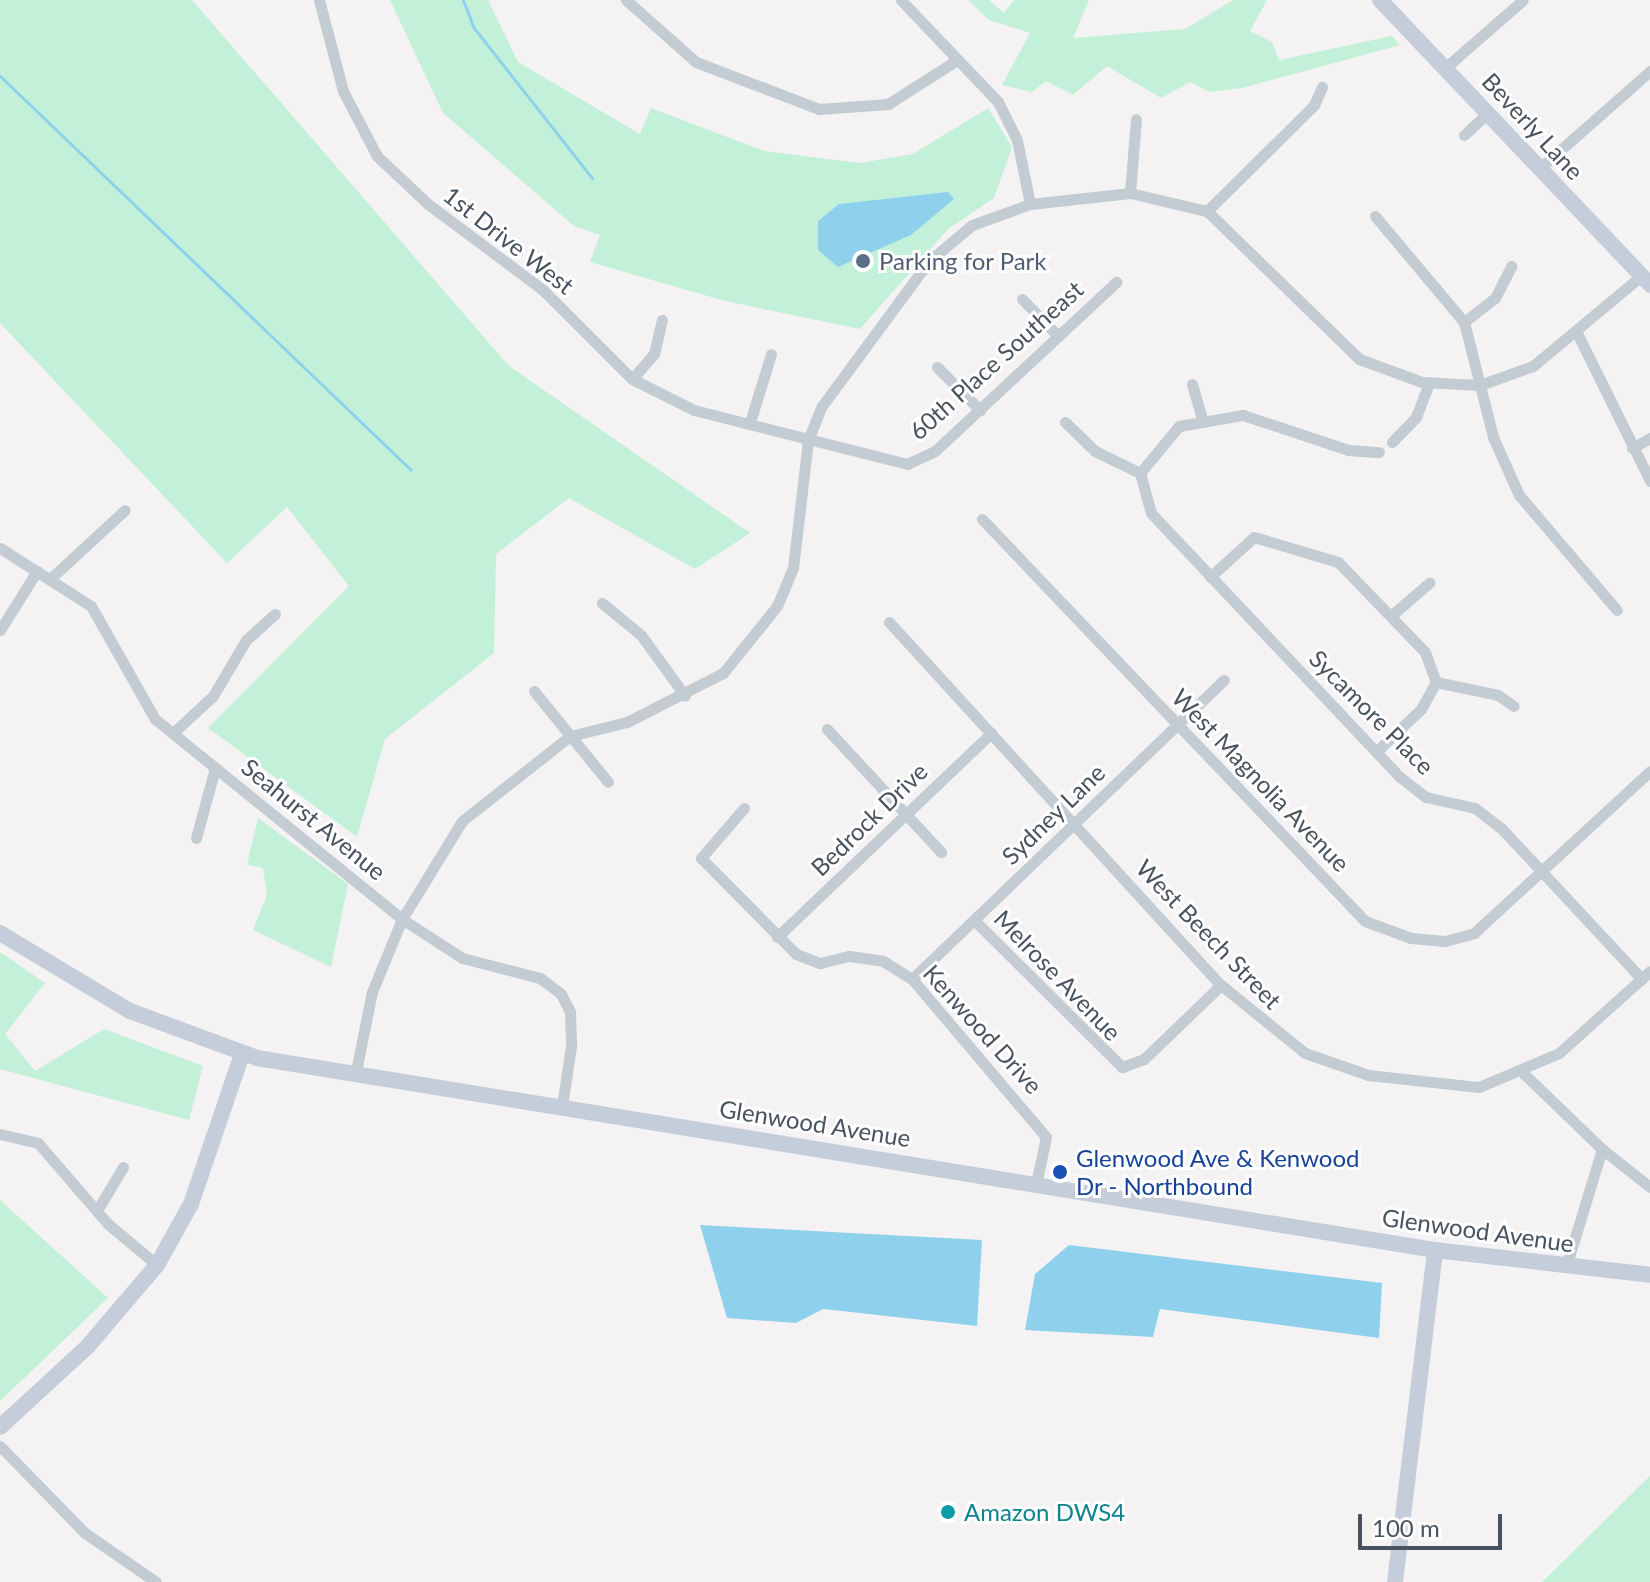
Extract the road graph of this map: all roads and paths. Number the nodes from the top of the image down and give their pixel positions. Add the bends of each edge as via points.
1 (319, 0) edge
2 (626, 0) edge
3 (901, 0) edge
4 (1380, 0) edge
5 (1523, 0) edge
6 (957, 60) junction
7 (1445, 68) junction
8 (1650, 71) edge
9 (1322, 87) dead end
10 (1488, 113) junction
11 (1136, 119) dead end
12 (1464, 135) dead end
13 (1540, 168) junction
14 (1130, 193) junction
15 (1030, 204) junction
16 (1207, 211) junction
17 (1375, 216) dead end
18 (1511, 266) dead end
19 (1647, 276) edge
20 (1116, 282) dead end
21 (1022, 299) dead end
22 (662, 320) dead end
23 (1464, 322) junction
24 (1578, 335) junction
25 (1058, 336) junction
26 (771, 354) dead end
27 (937, 367) dead end
28 (632, 379) junction
29 (1429, 383) junction
30 (1192, 384) dead end
31 (1480, 385) junction
32 (980, 410) junction
33 (1202, 419) junction
34 (750, 422) junction
35 (1065, 422) dead end
36 (1650, 438) edge
37 (808, 440) junction
38 (1392, 442) dead end
39 (1632, 448) junction
40 (1379, 452) dead end
41 (1140, 473) junction
42 (1650, 481) edge
43 (125, 510) dead end
44 (982, 519) dead end
45 (0, 548) edge
46 (37, 571) junction
47 (1210, 577) junction
48 (51, 578) junction
49 (1429, 583) dead end
50 (602, 603) dead end
51 (1617, 610) dead end
52 (275, 614) dead end
53 (1393, 614) junction
54 (889, 622) dead end
55 (0, 630) edge
56 (1224, 680) dead end
57 (1436, 682) junction
58 (534, 691) dead end
59 (685, 696) junction
60 (1514, 706) dead end
61 (1178, 725) junction
62 (827, 729) dead end
63 (173, 733) junction
64 (991, 733) junction
65 (570, 736) junction
66 (1377, 751) junction
67 (215, 768) junction
68 (1650, 771) edge
69 (608, 782) dead end
70 (744, 808) dead end
71 (907, 812) junction
72 (1074, 825) junction
73 (196, 838) dead end
74 (941, 852) dead end
75 (1543, 870) junction
76 (402, 919) junction
77 (974, 920) junction
78 (0, 933) edge
79 (777, 937) junction
80 (1646, 975) edge
81 (912, 979) junction
82 (1221, 985) junction
83 (242, 1054) junction
84 (1523, 1073) junction
85 (355, 1076) junction
86 (562, 1106) junction
87 (0, 1134) edge
88 (1602, 1149) junction
89 (123, 1167) dead end
90 (1036, 1184) junction
91 (1650, 1187) edge
92 (98, 1209) junction
93 (1435, 1250) junction
94 (157, 1265) junction
95 (1566, 1267) junction
96 (1650, 1275) edge
97 (0, 1427) edge
98 (0, 1446) edge
99 (156, 1582) edge
100 (1395, 1582) edge

1 - 28 street, 1st Drive West via 343,91 377,156 428,204 543,290
2 - 6 street via 696,62 819,109 888,104
3 - 6 street
4 - 7 street, Beverly Lane
5 - 7 street
6 - 15 street via 998,102 1017,140
7 - 10 street, Beverly Lane
8 - 13 street
9 - 16 street via 1314,105
10 - 12 street
10 - 13 street, Beverly Lane
11 - 14 street
13 - 19 street, Beverly Lane
14 - 15 street
14 - 16 street
15 - 37 street via 972,225 936,253 841,375
16 - 29 street via 1359,359
17 - 23 street
18 - 23 street via 1495,298
19 - 24 street
20 - 25 street, 60th Place Southeast
21 - 25 street
22 - 28 street via 654,354
23 - 31 street
24 - 31 street via 1533,366
24 - 39 street
25 - 32 street, 60th Place Southeast
26 - 34 street
27 - 32 street
28 - 34 street, 1st Drive West via 694,410
29 - 31 street
29 - 38 street via 1416,417
30 - 33 street
31 - 51 street via 1519,495
32 - 37 street, 60th Place Southeast via 935,451 907,464
33 - 40 street via 1243,415 1348,450
33 - 41 street via 1179,426
34 - 37 street, 1st Drive West
35 - 41 street via 1095,451
36 - 39 street
37 - 59 street via 795,555 777,606 723,673
39 - 42 street
41 - 47 street, Sycamore Place via 1151,513
43 - 48 street
44 - 61 street, West Magnolia Avenue
45 - 46 street, Seahurst Avenue
46 - 48 street, Seahurst Avenue
46 - 55 street
47 - 53 street via 1254,537 1338,562
47 - 66 street, Sycamore Place
48 - 63 street, Seahurst Avenue via 91,606 155,719
49 - 53 street
50 - 59 street via 641,635
52 - 63 street via 246,640 213,696
53 - 57 street via 1425,652
54 - 64 street, West Beech Street
56 - 61 street, Sydney Lane
57 - 60 street
57 - 66 street via 1421,709
58 - 65 street
59 - 65 street via 627,722
61 - 72 street, Sydney Lane
61 - 75 street, West Magnolia Avenue via 1365,921 1411,938 1445,941 1474,933
62 - 71 street
63 - 67 street, Seahurst Avenue
64 - 71 street, Bedrock Drive
64 - 72 street, West Beech Street
65 - 69 street
65 - 76 street via 462,821
66 - 75 street, Sycamore Place via 1426,797 1475,808
67 - 73 street
67 - 76 street, Seahurst Avenue
68 - 75 street, West Magnolia Avenue
70 - 79 street, Kenwood Drive via 701,858
71 - 74 street
71 - 79 street, Bedrock Drive
72 - 77 street, Sydney Lane
72 - 82 street, West Beech Street
75 - 80 street, Sycamore Place
76 - 85 street via 372,992
76 - 86 street, Seahurst Avenue via 462,958 540,978 561,994 570,1012 571,1046
77 - 81 street, Sydney Lane
77 - 82 street, Melrose Avenue via 1122,1067 1144,1059
78 - 83 street, Glenwood Avenue via 130,1011
79 - 81 street, Kenwood Drive via 820,963 849,956 883,961
80 - 84 street, West Beech Street via 1581,1035
81 - 90 street, Kenwood Drive via 1046,1137
82 - 84 street, West Beech Street via 1305,1053 1368,1075 1479,1087
83 - 85 street, Glenwood Avenue
83 - 94 street via 191,1204
84 - 88 street
85 - 86 street, Glenwood Avenue
86 - 90 street, Glenwood Avenue
87 - 92 street via 38,1143
88 - 91 street
88 - 95 street
89 - 92 street
90 - 93 street, Glenwood Avenue
92 - 94 street
93 - 95 street, Glenwood Avenue
93 - 100 street
94 - 97 street via 88,1346
95 - 96 street, Glenwood Avenue
98 - 99 street via 85,1533

